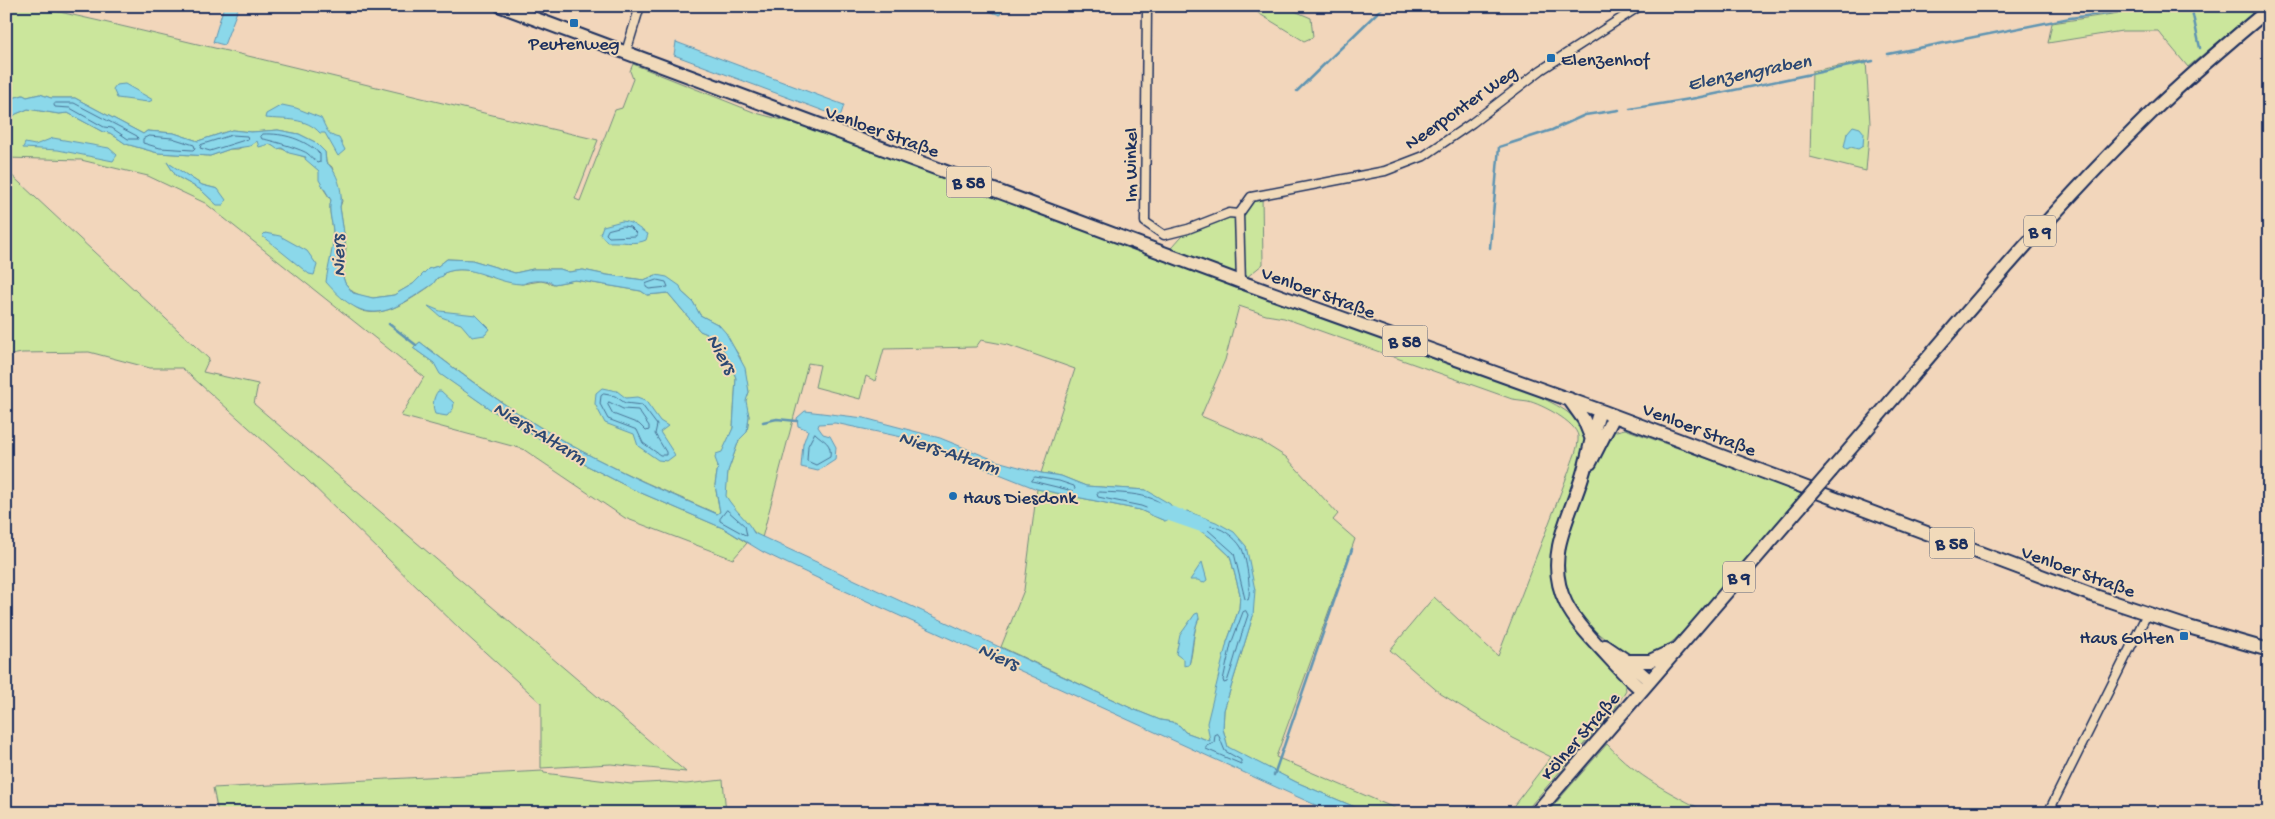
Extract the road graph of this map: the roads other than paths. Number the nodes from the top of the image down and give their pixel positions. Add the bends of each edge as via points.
1 (501, 6) edge
2 (640, 6) edge
3 (1147, 6) edge
4 (1640, 6) edge
5 (2269, 9) edge
6 (626, 52) junction
7 (1239, 214) junction
8 (1241, 282) junction
9 (1569, 399) junction
10 (1600, 411) junction
11 (1614, 416) junction
12 (1591, 437) junction
13 (1583, 476) junction
14 (2147, 614) junction
15 (1586, 633) junction
16 (1679, 648) junction
17 (2269, 650) edge
18 (1627, 661) junction
19 (1646, 686) junction
20 (1536, 813) edge
21 (2048, 813) edge

1 - 6 main road, Venloer Straße / B 58
2 - 6 street
3 - 7 street, Im Winkel via 1145,222 1164,235 1229,214
4 - 7 street, Neerponter Weg via 1549,64 1424,156 1385,171 1251,197
5 - 16 main road, B 9, bridge via 2208,60 2107,157
6 - 8 main road, Venloer Straße / B 58
7 - 8 street
8 - 9 main road, Venloer Straße / B 58
9 - 10 main road, Venloer Straße / B 58
9 - 12 main road
10 - 11 main road, Venloer Straße / B 58
10 - 12 main road
11 - 13 main road
11 - 14 main road, Venloer Straße / B 58
12 - 13 main road
13 - 15 main road via 1561,538 1557,572 1569,612
14 - 17 main road, Venloer Straße / B 58
14 - 21 street
15 - 18 main road
15 - 19 main road via 1627,677
16 - 18 main road via 1650,661
16 - 19 main road, B 9
18 - 19 main road
19 - 20 main road, Kölner Straße / B 9

